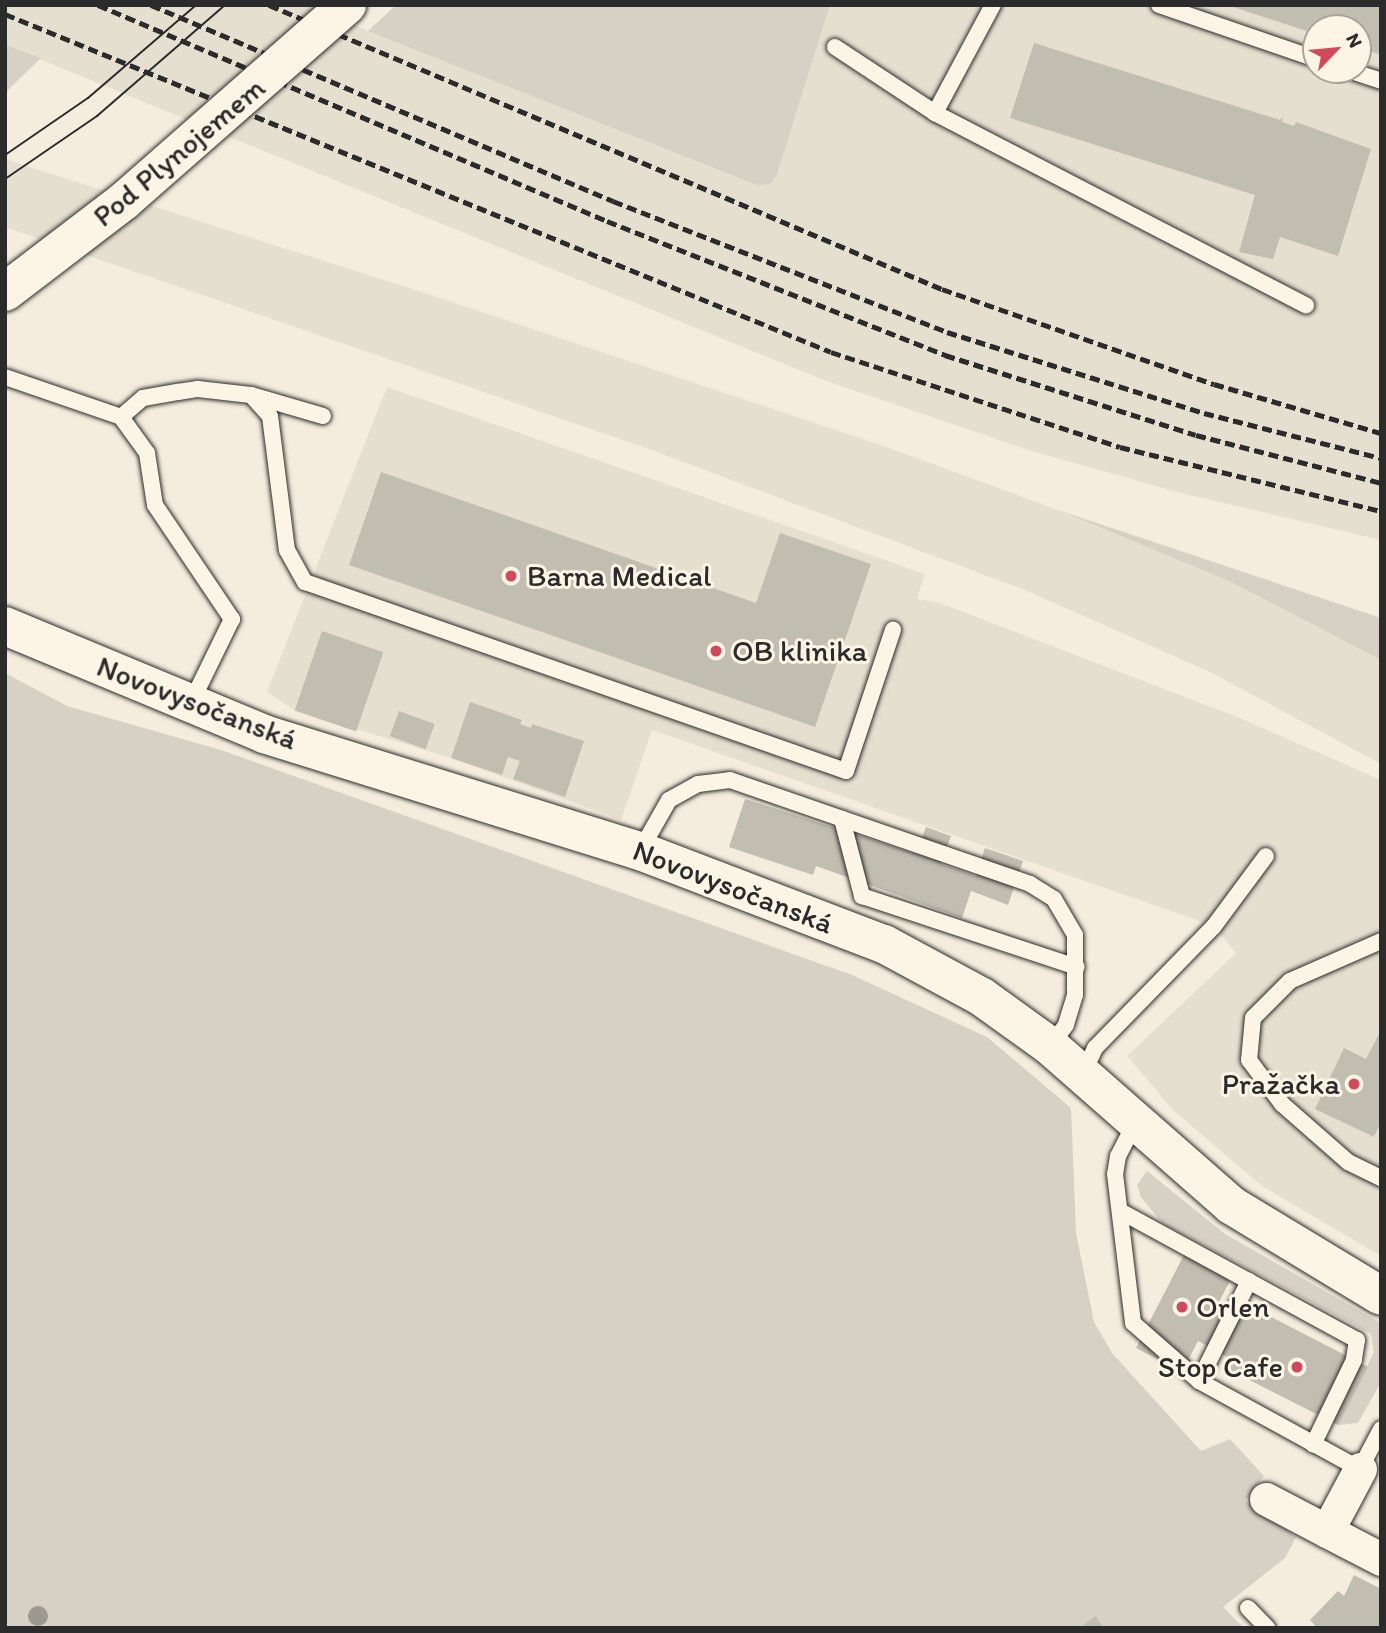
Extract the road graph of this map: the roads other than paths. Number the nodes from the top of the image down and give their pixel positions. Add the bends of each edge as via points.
1 (348, 5) edge
2 (993, 5) edge
3 (1159, 5) edge
4 (835, 47) dead end
5 (1302, 54) edge
6 (935, 113) junction
7 (5, 292) edge
8 (1306, 305) dead end
9 (5, 377) edge
10 (251, 395) junction
11 (323, 416) dead end
12 (121, 417) junction
13 (5, 626) edge
14 (893, 630) dead end
15 (191, 703) junction
16 (842, 819) junction
17 (640, 851) junction
18 (1266, 856) dead end
19 (1381, 940) edge
20 (1077, 967) junction
21 (1050, 1046) junction
22 (1083, 1077) junction
23 (1135, 1123) junction
24 (1381, 1178) edge
25 (1120, 1211) junction
26 (1249, 1281) junction
27 (1381, 1296) edge
28 (1199, 1381) junction
29 (1381, 1429) edge
30 (1313, 1445) junction
31 (1360, 1469) junction
32 (1266, 1499) dead end
33 (1328, 1531) junction
34 (1381, 1559) edge
35 (1248, 1608) dead end
36 (1267, 1628) edge

1 - 7 main road, Pod Plynojemem, bridge via 124,201
2 - 6 lane
3 - 5 lane
4 - 6 lane
6 - 8 lane
9 - 12 lane via 39,385
10 - 11 lane
10 - 12 lane via 198,389 143,398
10 - 14 lane via 270,416 287,550 305,582 846,771
12 - 15 lane via 147,453 155,505 232,619
13 - 15 main road, Novovysočanská
15 - 17 main road, Novovysočanská via 264,734
16 - 17 lane via 730,780 698,784 669,800
16 - 20 lane via 1030,884 1054,899 1075,935
16 - 20 lane via 862,896
17 - 21 main road, Novovysočanská via 884,944 982,997
18 - 22 lane via 1214,926 1094,1048
19 - 24 lane via 1290,981 1253,1018 1249,1060 1282,1104 1348,1162
20 - 21 lane via 1066,1025
21 - 22 main road, Novovysočanská
22 - 23 main road, Novovysočanská
23 - 25 lane via 1118,1156
23 - 27 main road, Novovysočanská via 1231,1205
25 - 26 lane
25 - 28 lane via 1133,1323
26 - 28 lane
26 - 30 lane via 1357,1339 1354,1360
28 - 30 lane
29 - 31 lane
30 - 31 lane
31 - 33 street
32 - 33 street
33 - 34 street
35 - 36 lane

